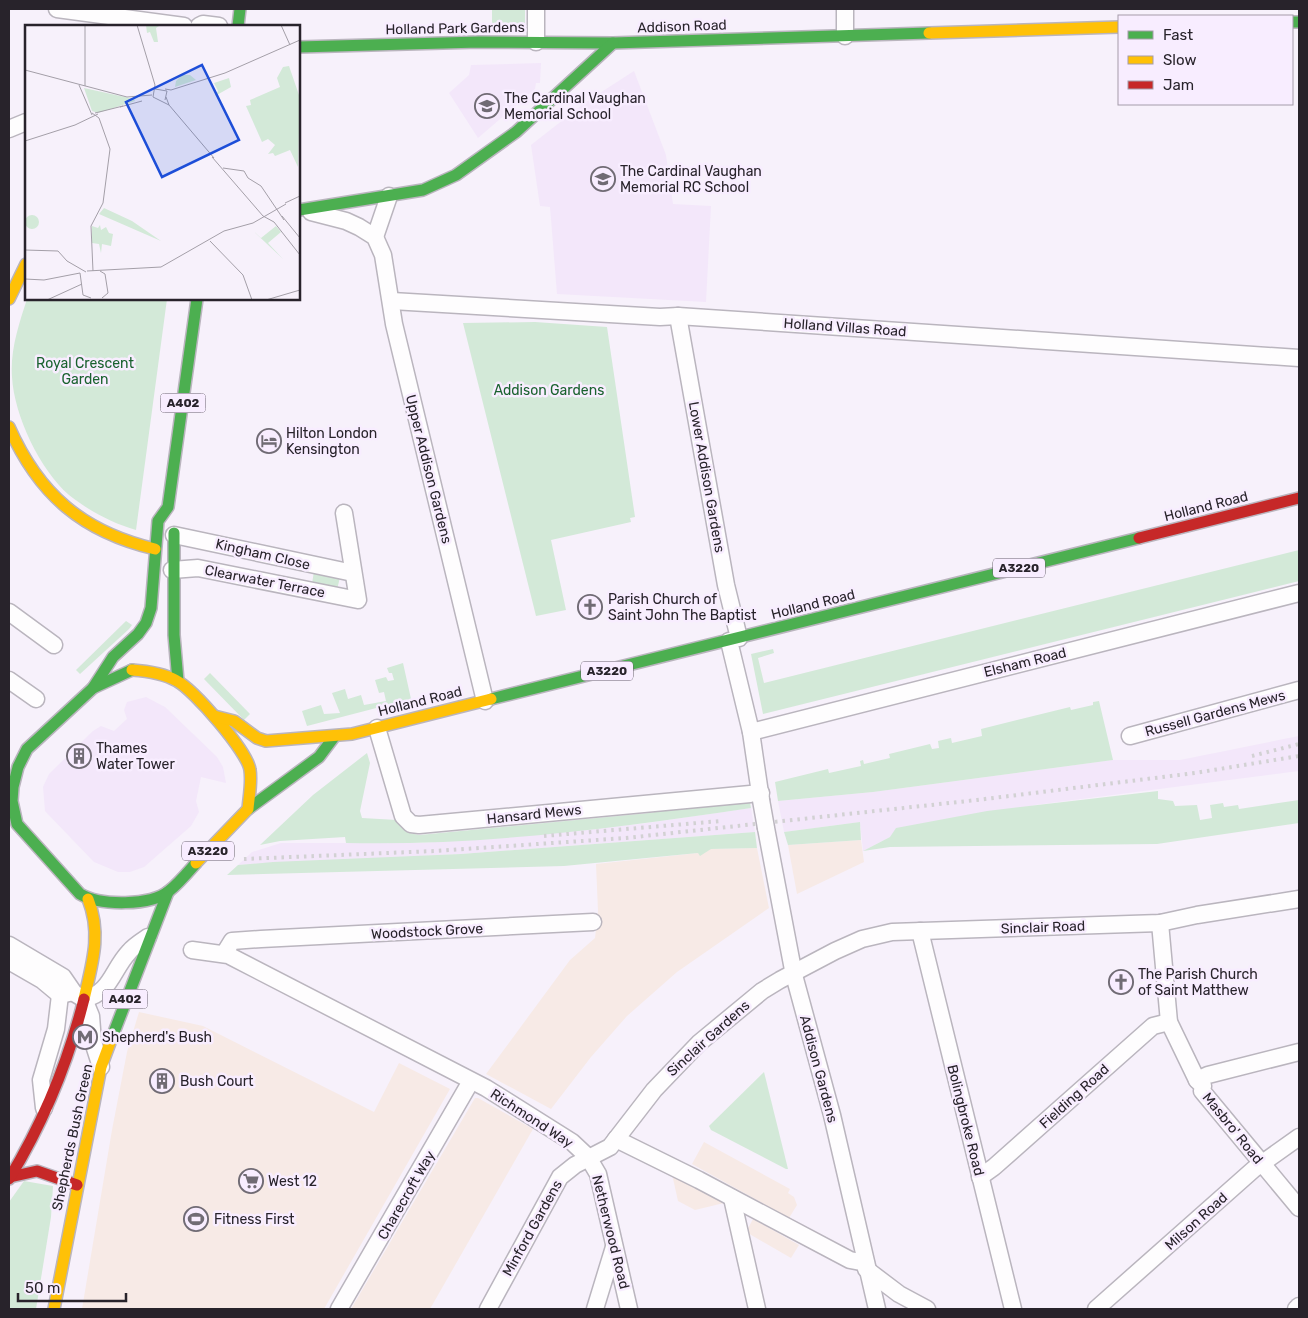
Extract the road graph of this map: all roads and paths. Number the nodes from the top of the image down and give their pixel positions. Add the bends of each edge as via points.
1 (57, 9) edge
2 (240, 9) edge
3 (536, 9) edge
4 (845, 9) edge
5 (87, 15) edge
6 (175, 25) edge
7 (238, 25) edge
8 (1118, 27) edge
9 (846, 36) junction
10 (536, 42) junction
11 (613, 43) junction
12 (300, 48) edge
13 (25, 122) edge
14 (9, 129) edge
15 (389, 196) junction
16 (301, 210) edge
17 (375, 237) junction
18 (25, 266) edge
19 (9, 299) edge
20 (197, 300) edge
21 (392, 301) junction
22 (678, 316) junction
23 (1299, 358) edge
24 (9, 427) edge
25 (1299, 498) edge
26 (168, 507) junction
27 (344, 512) dead end
28 (174, 535) junction
29 (155, 549) junction
30 (172, 570) junction
31 (353, 573) junction
32 (1299, 593) edge
33 (9, 612) edge
34 (734, 640) junction
35 (54, 645) dead end
36 (9, 680) edge
37 (178, 681) junction
38 (93, 688) junction
39 (1299, 690) edge
40 (36, 699) dead end
41 (485, 700) junction
42 (214, 716) junction
43 (377, 728) junction
44 (751, 732) junction
45 (1130, 736) dead end
46 (334, 737) junction
47 (27, 749) junction
48 (11, 751) dead end
49 (760, 796) junction
50 (248, 809) junction
51 (13, 823) edge
52 (766, 828) joint
53 (168, 892) junction
54 (88, 899) junction
55 (1299, 899) edge
56 (594, 922) dead end
57 (1160, 923) junction
58 (920, 931) junction
59 (153, 932) junction
60 (261, 939) junction
61 (9, 945) edge
62 (192, 950) dead end
63 (224, 954) junction
64 (9, 961) edge
65 (252, 968) junction
66 (794, 975) junction
67 (72, 995) junction
68 (1169, 1022) junction
69 (1299, 1052) edge
70 (101, 1068) junction
71 (1197, 1080) junction
72 (471, 1081) junction
73 (45, 1113) junction
74 (1299, 1137) edge
75 (616, 1139) junction
76 (588, 1157) junction
77 (1262, 1163) junction
78 (980, 1177) junction
79 (9, 1178) edge
80 (77, 1185) junction
81 (732, 1198) junction
82 (1299, 1208) edge
83 (615, 1243) junction
84 (866, 1266) junction
85 (899, 1294) junction
86 (1299, 1306) edge
87 (54, 1309) edge
88 (339, 1309) edge
89 (488, 1309) edge
90 (595, 1309) edge
91 (629, 1309) edge
92 (757, 1309) edge
93 (877, 1309) edge
94 (882, 1309) edge
95 (928, 1309) edge
96 (1013, 1309) edge
97 (1096, 1309) edge
98 (1296, 1309) edge

1 - 5 street
2 - 7 main road
3 - 10 street
4 - 9 street
5 - 6 street
8 - 9 main road, Addison Road
9 - 11 main road, Addison Road
10 - 11 main road, Holland Park Gardens
10 - 12 main road, Holland Park Gardens
11 - 15 main road via 516,132 482,158 456,175 423,190
13 - 14 street
15 - 16 main road
15 - 17 street
16 - 17 street via 346,221
17 - 21 street, Upper Addison Gardens via 383,255
18 - 19 main road
20 - 26 main road, A402
21 - 22 street, Holland Villas Road
21 - 41 street, Upper Addison Gardens via 394,324
22 - 23 street, Holland Villas Road
22 - 34 street, Lower Addison Gardens
24 - 29 main road via 16,447 36,480 70,512 114,539
25 - 34 main road, Holland Road / A3220
26 - 28 main road, A402 via 175,519
26 - 29 main road, A402 via 158,521
27 - 31 street
28 - 30 main road, A402
28 - 31 street, Kingham Close
29 - 38 main road, A402 via 152,608 146,623 113,657
30 - 31 street, Clearwater Terrace via 198,568 358,600
30 - 37 main road, A402
32 - 44 street, Elsham Road
33 - 35 street
34 - 41 main road, Holland Road / A3220
34 - 44 street, Lower Addison Gardens
36 - 40 street
37 - 38 main road, A3220 via 153,672 132,670
37 - 42 main road, A3220
38 - 47 main road, A3220
39 - 45 street, Russell Gardens Mews
41 - 43 main road, Holland Road / A3220
42 - 46 main road, Holland Road / A3220 via 234,721 266,742
42 - 50 main road, A3220 via 241,751 251,772
43 - 46 main road, Holland Road / A3220
43 - 49 street, Hansard Mews via 403,816 411,824 679,799
44 - 49 street, Lower Addison Gardens
46 - 50 main road, A3220 via 319,756
47 - 48 main road
47 - 51 main road, A3220 via 18,766 13,787
49 - 52 street, Lower Addison Gardens, bridge
50 - 53 main road, A3220
51 - 54 main road, A3220
52 - 66 street, Addison Gardens
53 - 54 main road, A3220 via 129,904
53 - 59 main road, Shepherds Bush Green / A402
54 - 67 main road, A402 via 97,930
55 - 57 street, Sinclair Road
56 - 60 street, Woodstock Grove
57 - 58 street, Sinclair Road
57 - 68 street, Masbro' Road
58 - 66 street, Sinclair Road via 892,932 862,940 835,950
58 - 78 street, Bolingbroke Road
59 - 67 street via 129,952 107,987 93,997
59 - 70 main road, Shepherds Bush Green / A402
60 - 63 street, Woodstock Grove via 232,941
60 - 65 street via 250,953
61 - 67 street via 63,978
62 - 63 street, Richmond Way
63 - 65 street, Richmond Way
64 - 67 street
65 - 72 street, Richmond Way
66 - 75 street, Sinclair Gardens via 762,991 699,1043 654,1090
66 - 84 street, Addison Gardens via 832,1115
67 - 70 street via 91,1016 93,1042
67 - 73 main road, A402 via 58,1087
67 - 73 street via 56,1029 41,1080
68 - 71 street, Masbro' Road
68 - 78 street, Fielding Road via 1153,1026
69 - 71 street
70 - 80 main road, Shepherds Bush Green / A402
71 - 77 street, Masbro' Road via 1203,1086 1202,1091
72 - 76 street, Richmond Way via 572,1142
72 - 88 street, Charecroft Way
73 - 79 main road, A402
74 - 77 street, Milson Road
75 - 76 street, Richmond Way via 603,1152
75 - 81 street
76 - 83 street, Netherwood Road via 598,1174
76 - 89 street, Minford Gardens via 560,1177
77 - 82 street, Masbro' Road
77 - 97 street, Milson Road
78 - 96 street, Bolingbroke Road
79 - 80 main road via 40,1169
80 - 87 main road, Shepherds Bush Green / A402
81 - 84 street
81 - 92 street
83 - 90 street
83 - 91 street, Netherwood Road
84 - 85 street
84 - 93 street, Addison Gardens
85 - 94 street via 889,1299
85 - 95 street
86 - 98 street

